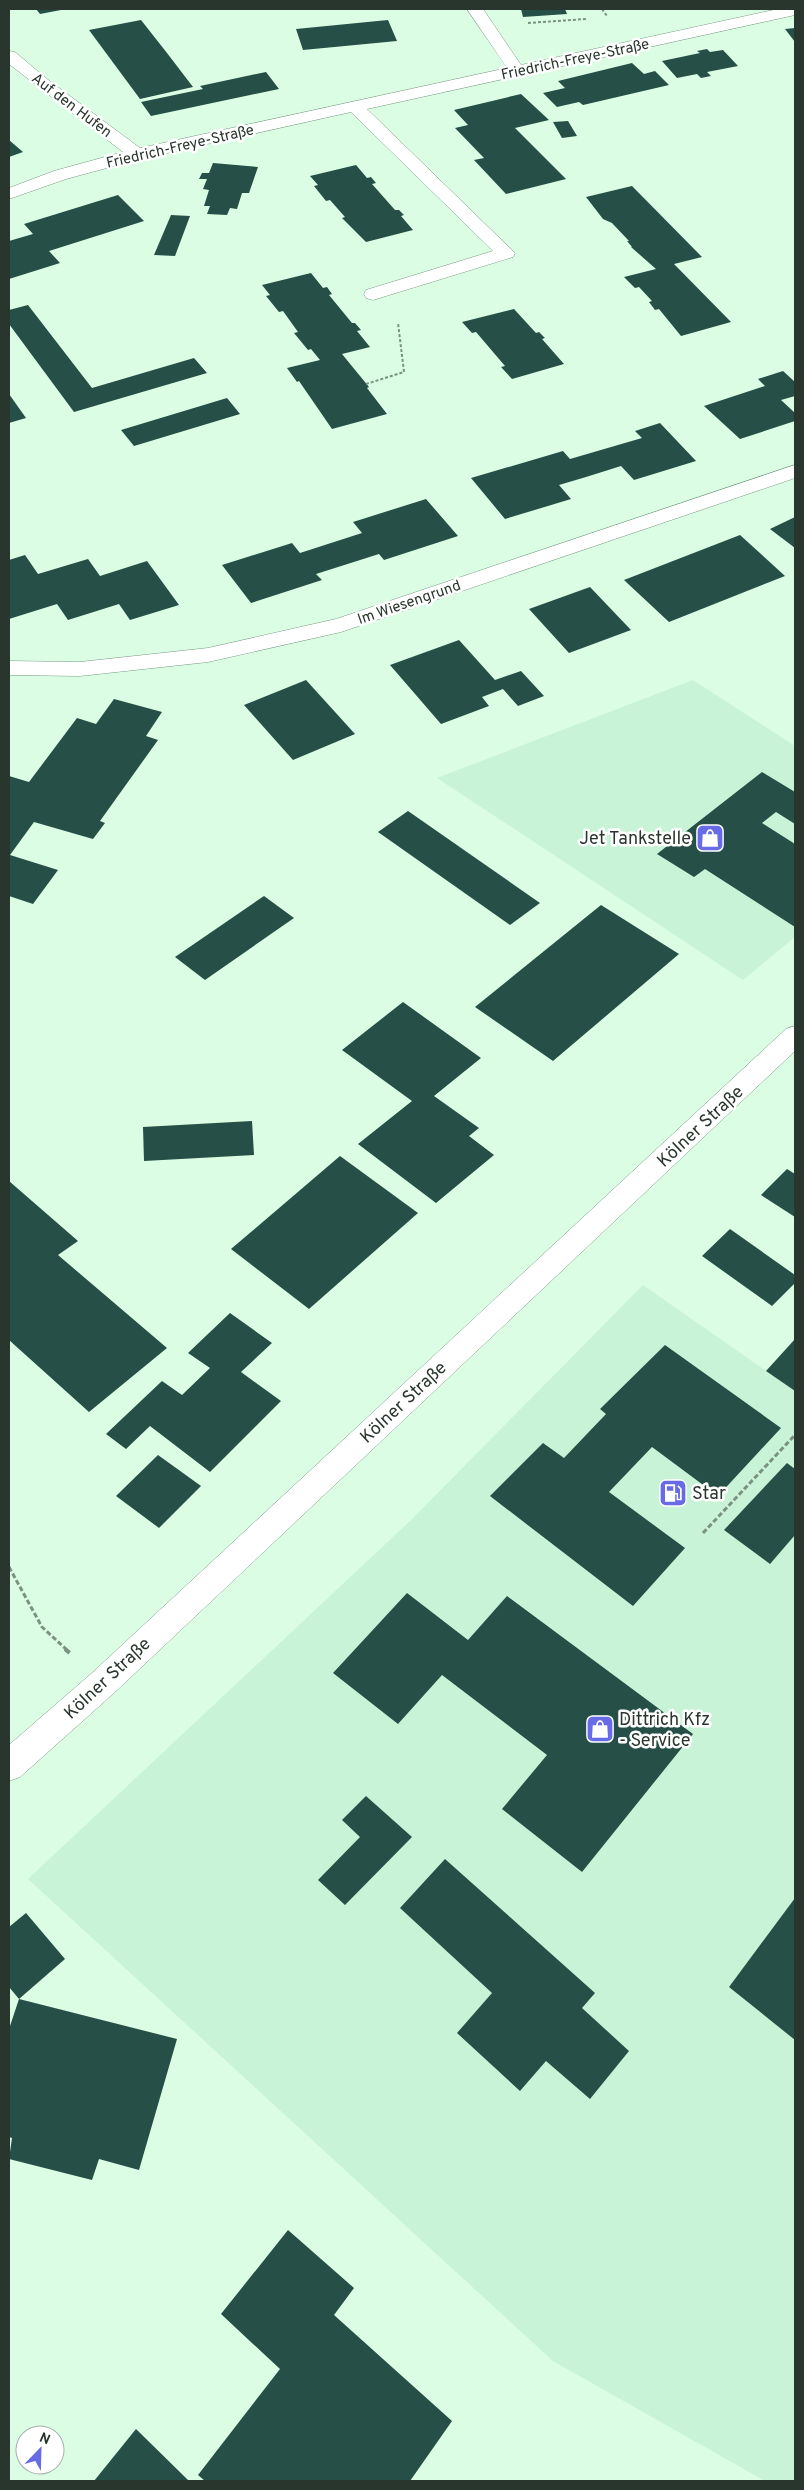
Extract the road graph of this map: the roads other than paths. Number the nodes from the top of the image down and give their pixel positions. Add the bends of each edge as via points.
1 (475, 9) edge
2 (795, 10) edge
3 (9, 56) edge
4 (517, 71) junction
5 (355, 107) junction
6 (137, 154) junction
7 (9, 194) edge
8 (373, 294) dead end
9 (795, 471) edge
10 (9, 668) edge
11 (795, 1036) edge
12 (9, 1766) edge

1 - 4 street
2 - 4 street, Friedrich-Freye-Straße
3 - 6 street, Auf den Hufen via 40,83
4 - 5 street, Friedrich-Freye-Straße
5 - 6 street, Friedrich-Freye-Straße
5 - 8 street via 506,254
6 - 7 street, Friedrich-Freye-Straße via 60,175
9 - 10 street, Im Wiesengrund via 341,625 208,655 80,669
11 - 12 street, Kölner Straße via 103,1683

